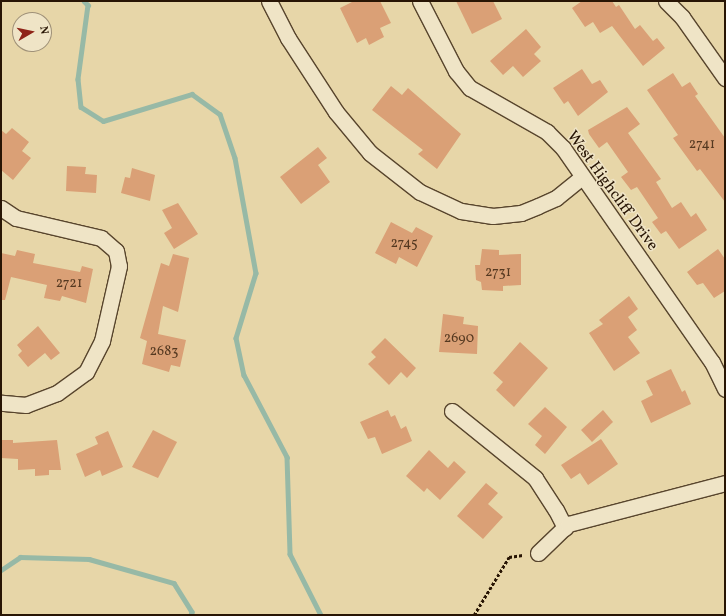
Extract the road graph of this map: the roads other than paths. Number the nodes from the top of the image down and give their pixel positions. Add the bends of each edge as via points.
1 (269, 1) edge
2 (420, 1) edge
3 (666, 1) edge
4 (725, 78) edge
5 (582, 177) junction
6 (1, 208) edge
7 (725, 390) edge
8 (1, 403) edge
9 (452, 411) dead end
10 (725, 483) edge
11 (564, 528) junction
12 (538, 553) road end

1 - 5 street via 288,38 336,112 370,153 420,192 461,211 493,216 521,213 538,206 556,198
2 - 5 street, West Highcliff Drive via 456,71 470,88 547,132 563,148
3 - 4 street via 682,17
5 - 7 street, West Highcliff Drive via 712,362
6 - 8 street via 16,218 91,235 121,248 118,273 102,341 86,372 57,393 26,405
9 - 11 street via 535,478 556,510
10 - 11 street via 568,524
11 - 12 street

